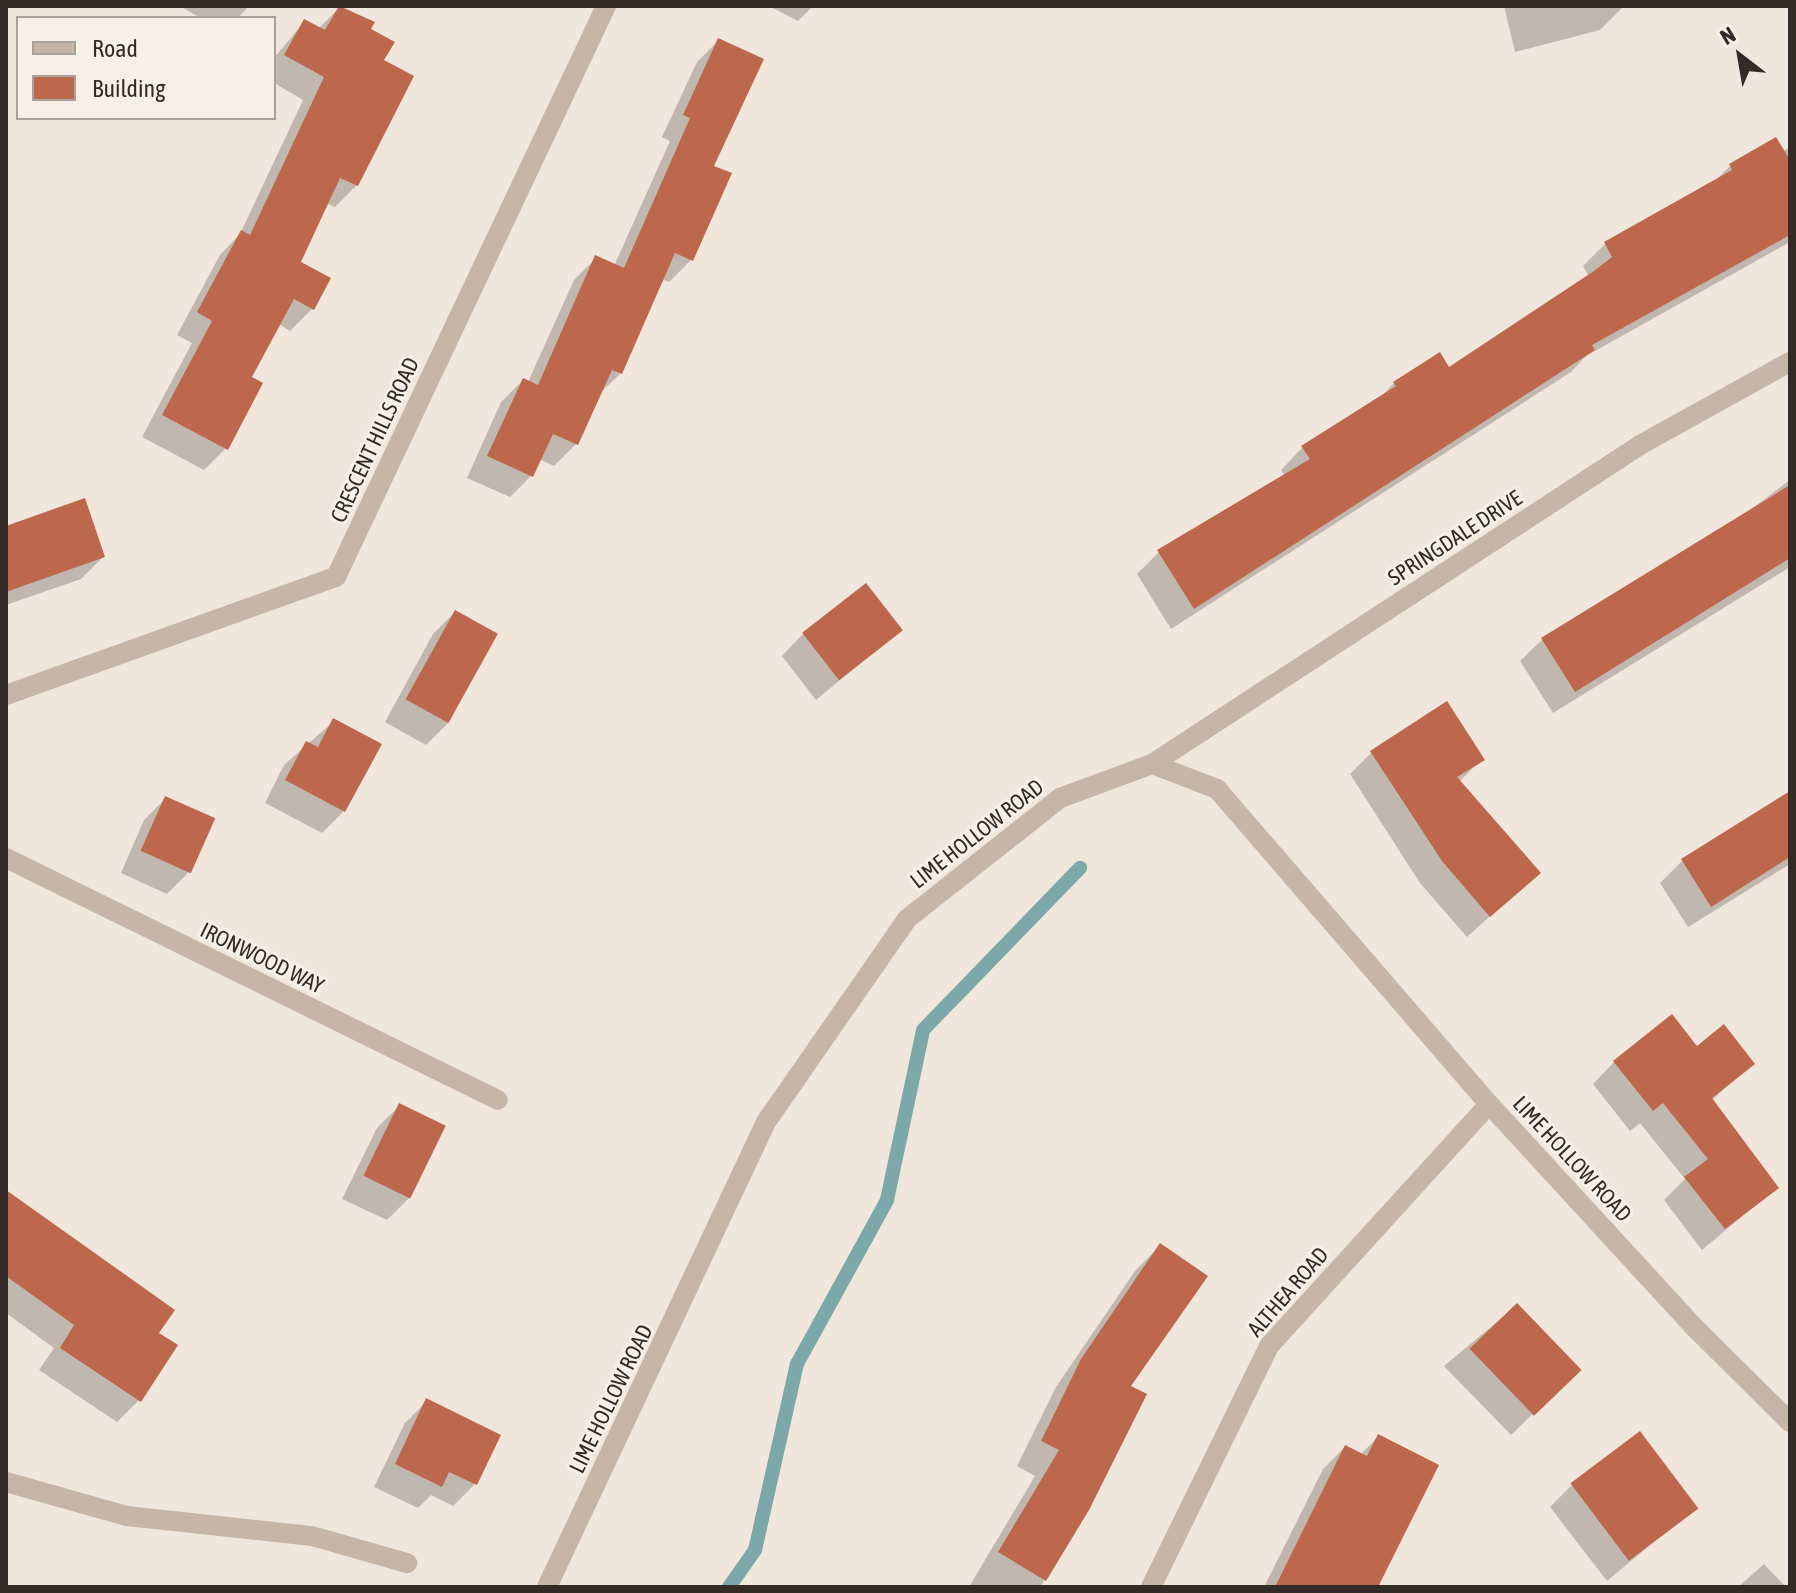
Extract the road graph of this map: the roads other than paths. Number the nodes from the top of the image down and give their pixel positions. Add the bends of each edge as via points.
1 (606, 6) edge
2 (1790, 362) edge
3 (6, 695) edge
4 (1152, 764) junction
5 (6, 858) edge
6 (498, 1100) dead end
7 (1489, 1104) junction
8 (1790, 1422) edge
9 (6, 1482) edge
10 (407, 1563) dead end
11 (547, 1587) edge
12 (1151, 1587) edge

1 - 3 street, CRESCENT HILLS ROAD via 336,577
2 - 4 street, SPRINGDALE DRIVE via 1640,445
4 - 7 street, LIME HOLLOW ROAD via 1217,789
4 - 11 street, LIME HOLLOW ROAD via 1060,798 907,919 766,1122
5 - 6 street, IRONWOOD WAY
7 - 8 street, LIME HOLLOW ROAD via 1696,1329
7 - 12 street, ALTHEA ROAD via 1269,1346
9 - 10 street via 127,1516 312,1536

